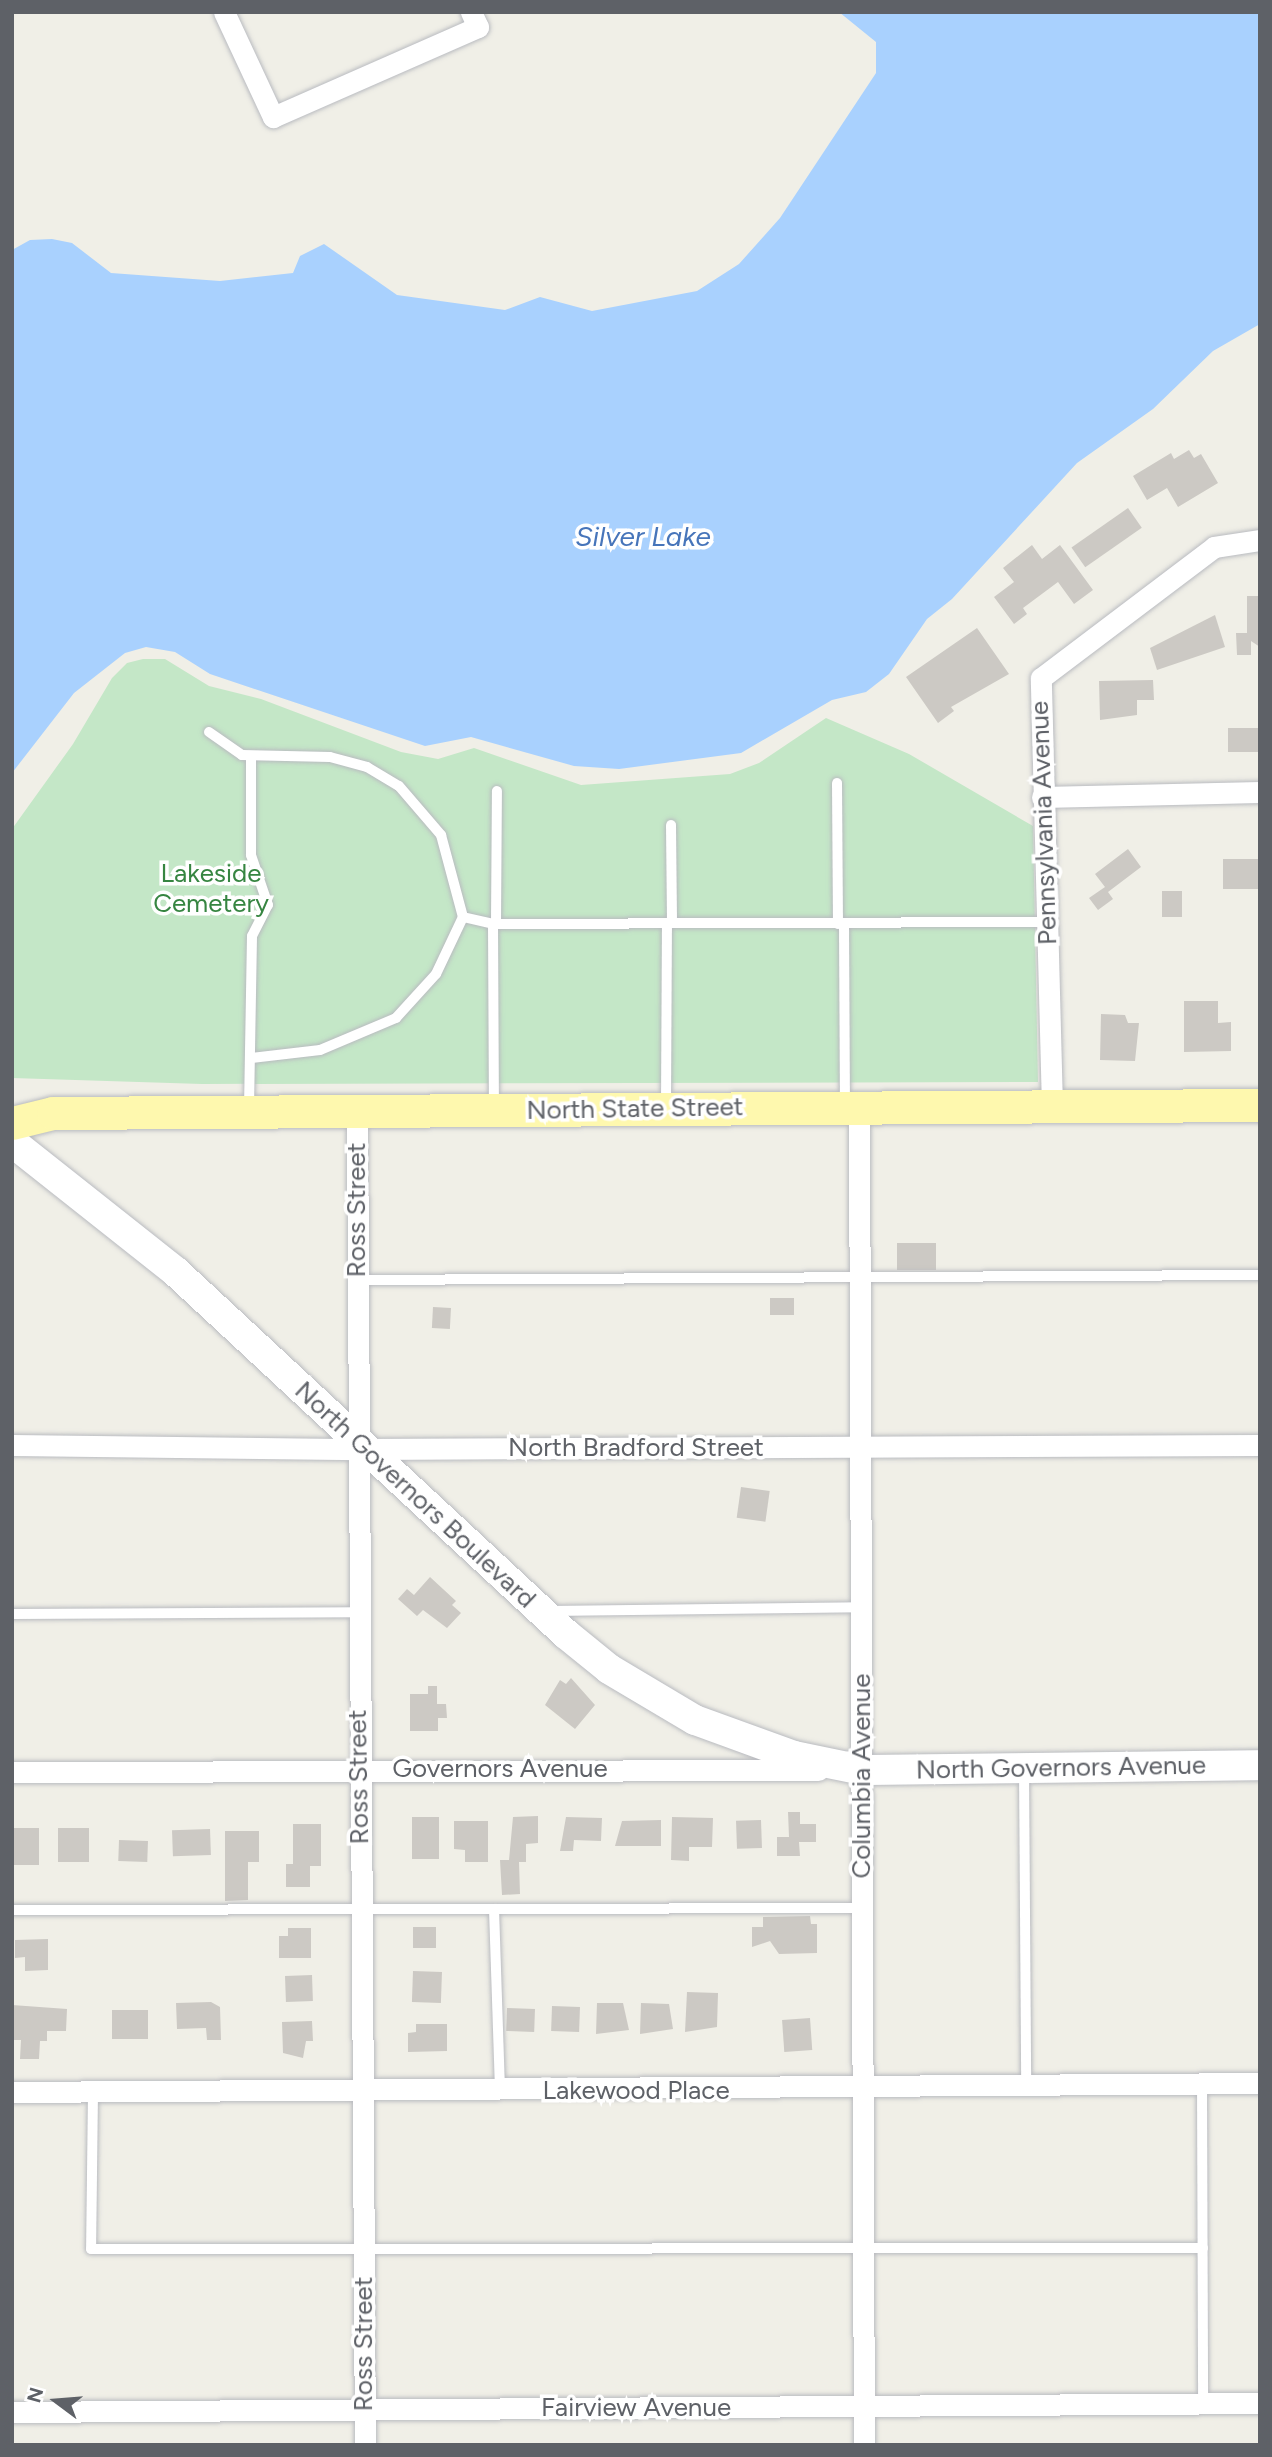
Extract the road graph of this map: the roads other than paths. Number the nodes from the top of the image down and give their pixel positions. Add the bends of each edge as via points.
1 (224, 12) edge
2 (471, 12) edge
3 (1260, 540) edge
4 (209, 732) dead end
5 (251, 758) junction
6 (837, 783) dead end
7 (497, 791) dead end
8 (1260, 792) edge
9 (1042, 797) junction
10 (671, 825) dead end
11 (463, 917) junction
12 (1049, 922) junction
13 (669, 923) junction
14 (494, 924) junction
15 (841, 924) junction
16 (251, 1058) junction
17 (1260, 1105) edge
18 (852, 1107) junction
19 (1052, 1107) junction
20 (666, 1108) junction
21 (357, 1110) junction
22 (249, 1111) junction
23 (494, 1111) junction
24 (12, 1123) edge
25 (12, 1142) edge
26 (1260, 1275) edge
27 (860, 1277) junction
28 (357, 1280) junction
29 (12, 1445) edge
30 (1260, 1445) edge
31 (860, 1447) junction
32 (362, 1450) junction
33 (861, 1607) junction
34 (541, 1611) junction
35 (358, 1612) junction
36 (12, 1614) edge
37 (1260, 1765) edge
38 (359, 1769) junction
39 (1024, 1769) junction
40 (862, 1770) junction
41 (12, 1772) edge
42 (862, 1908) junction
43 (360, 1909) junction
44 (494, 1909) junction
45 (12, 1910) edge
46 (1260, 2083) edge
47 (1202, 2084) junction
48 (1026, 2087) junction
49 (863, 2090) junction
50 (500, 2091) junction
51 (12, 2092) edge
52 (93, 2092) junction
53 (362, 2092) junction
54 (863, 2248) junction
55 (1203, 2248) junction
56 (363, 2250) junction
57 (1203, 2402) junction
58 (1260, 2403) edge
59 (864, 2406) junction
60 (364, 2410) junction
61 (12, 2412) edge
62 (365, 2445) edge
63 (864, 2445) edge

1 - 2 street via 273,117 478,27
3 - 9 street, Pennsylvania Avenue via 1214,547 1045,671 1039,691
4 - 5 lane
5 - 11 lane via 330,757 367,767 400,786 441,835
5 - 16 lane via 251,855 268,905 252,936
6 - 15 lane
7 - 14 lane
8 - 9 street
9 - 12 street, Pennsylvania Avenue
10 - 13 lane
11 - 14 lane
11 - 16 lane via 436,974 396,1018 320,1050
12 - 15 lane
12 - 19 street, Pennsylvania Avenue
13 - 14 lane
13 - 15 lane
13 - 20 lane
14 - 23 lane
15 - 18 lane
16 - 22 lane
17 - 19 main road, North State Street
18 - 19 main road, North State Street
18 - 20 main road, North State Street
18 - 27 street, Columbia Avenue
20 - 23 main road, North State Street
21 - 22 main road, North State Street
21 - 23 main road, North State Street
21 - 28 street, Ross Street
22 - 24 main road, North State Street via 53,1113
25 - 32 main road, North Governors Boulevard via 176,1272
26 - 27 lane
27 - 28 lane
27 - 31 street, Columbia Avenue
28 - 32 street, Ross Street
29 - 32 street, North Bradford Street
30 - 31 street, North Bradford Street
31 - 32 street, North Bradford Street
31 - 33 street, Columbia Avenue
32 - 34 main road, North Governors Boulevard
32 - 35 street, Ross Street
33 - 34 lane
33 - 40 street, Columbia Avenue
34 - 40 main road, North Governors Boulevard via 609,1669 695,1720 782,1753
35 - 36 lane
35 - 38 street, Ross Street
37 - 39 main road, North Governors Avenue
38 - 40 street, Governors Avenue
38 - 41 street, Governors Avenue
38 - 43 street, Ross Street
39 - 40 main road, North Governors Avenue
39 - 48 lane
40 - 42 street, Columbia Avenue
42 - 44 lane
42 - 49 street, Columbia Avenue
43 - 44 lane
43 - 45 lane
43 - 53 street, Ross Street
44 - 50 lane
46 - 47 street, Lakewood Place
47 - 48 street, Lakewood Place
47 - 55 lane
48 - 49 street, Lakewood Place
49 - 50 street, Lakewood Place
49 - 54 street, Columbia Avenue
50 - 53 street, Lakewood Place
51 - 52 street, Lakewood Place
52 - 53 street, Lakewood Place
52 - 56 lane via 91,2249
53 - 56 street, Ross Street
54 - 55 lane
54 - 56 lane
54 - 59 street, Columbia Avenue
55 - 57 lane
56 - 60 street, Ross Street
57 - 58 street, Fairview Avenue
57 - 59 street, Fairview Avenue
59 - 60 street, Fairview Avenue
59 - 63 street, Columbia Avenue
60 - 61 street, Fairview Avenue
60 - 62 street, Ross Street

